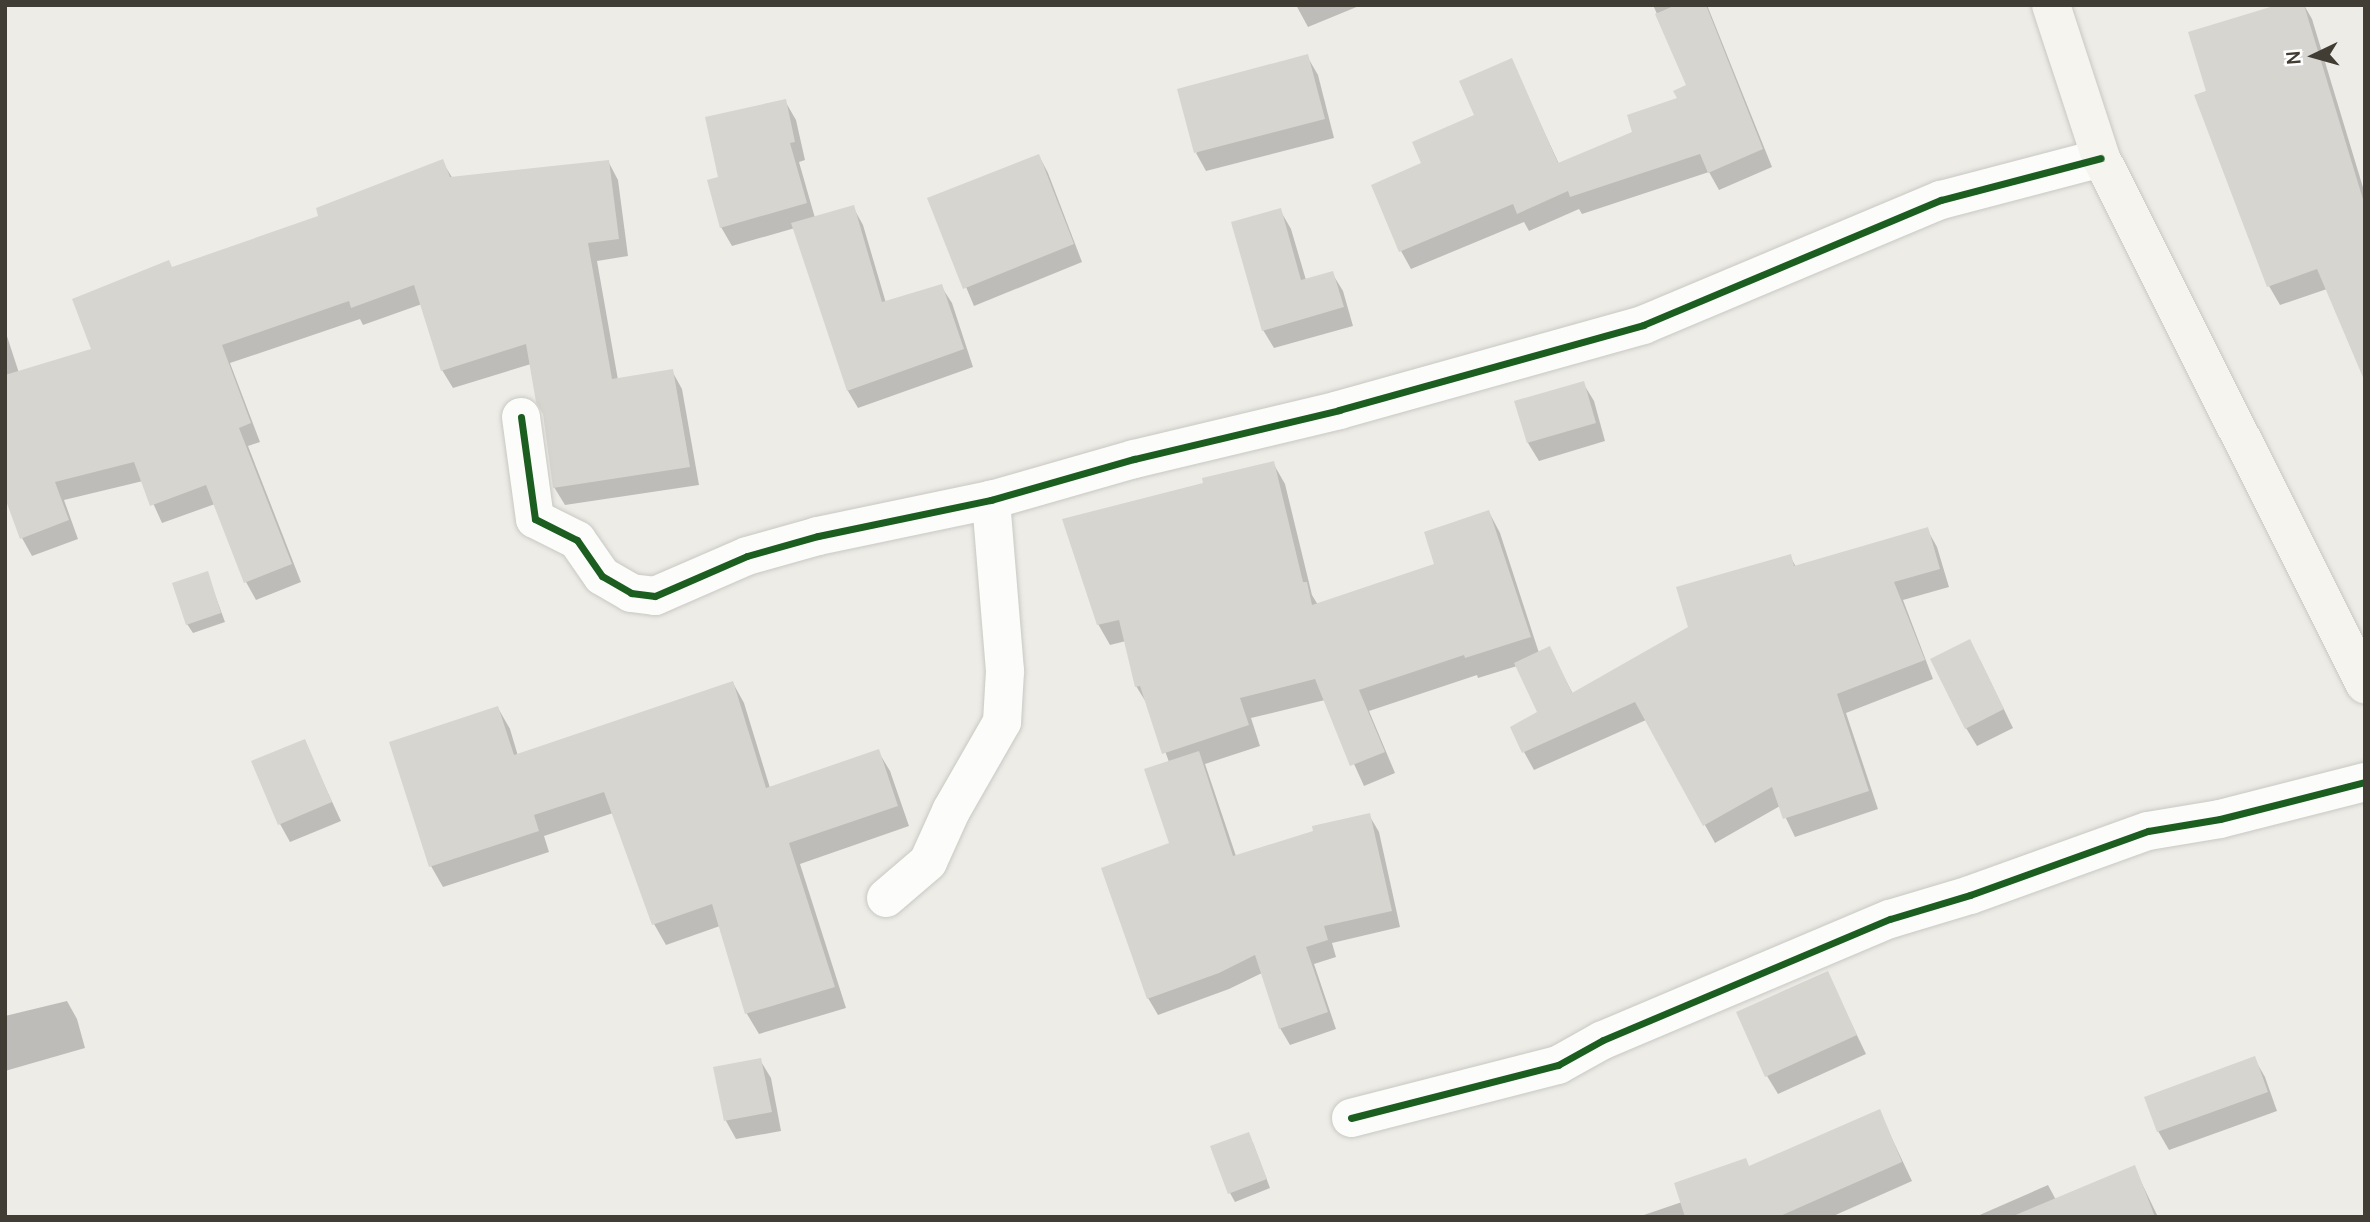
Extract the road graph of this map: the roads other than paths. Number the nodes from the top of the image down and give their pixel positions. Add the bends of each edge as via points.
1 (2051, 5) edge
2 (2101, 158) junction
3 (521, 417) dead end
4 (990, 500) junction
5 (2365, 684) edge
6 (2365, 782) edge
7 (886, 898) dead end
8 (1351, 1118) dead end

1 - 2 street
2 - 4 street via 1941,200 1643,325
2 - 5 street
3 - 4 street via 535,519 577,540 602,576 631,593 655,596 747,556 818,536
4 - 7 street via 1006,671 1002,722 951,811 929,862
6 - 8 street via 2220,819 2148,831 1890,919 1603,1040 1558,1065

